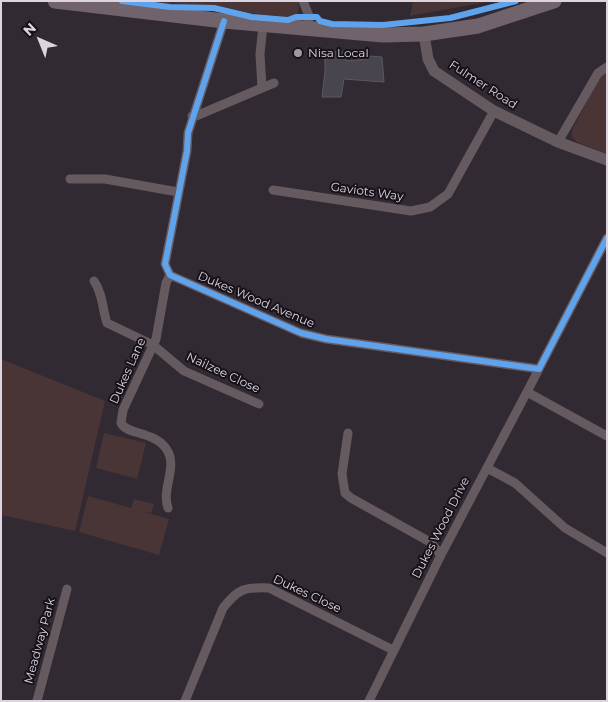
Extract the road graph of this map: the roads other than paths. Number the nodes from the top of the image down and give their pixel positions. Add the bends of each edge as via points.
1 (54, 1) edge
2 (304, 1) edge
3 (554, 1) edge
4 (224, 21) junction
5 (263, 25) junction
6 (308, 28) junction
7 (424, 34) junction
8 (607, 67) edge
9 (274, 83) dead end
10 (262, 88) junction
11 (494, 111) junction
12 (192, 116) junction
13 (558, 142) junction
14 (607, 160) edge
15 (70, 179) dead end
16 (273, 190) dead end
17 (178, 192) junction
18 (607, 238) edge
19 (170, 275) junction
20 (94, 281) dead end
21 (153, 345) junction
22 (539, 369) junction
23 (527, 392) junction
24 (259, 404) dead end
25 (348, 433) dead end
26 (607, 436) edge
27 (487, 468) junction
28 (168, 508) dead end
29 (607, 553) edge
30 (441, 555) junction
31 (67, 588) dead end
32 (394, 650) junction
33 (37, 701) edge
34 (185, 701) edge
35 (369, 701) edge

1 - 4 main road
2 - 6 street via 309,16
3 - 7 main road via 478,26
4 - 5 main road
4 - 12 street
5 - 6 main road
5 - 10 street via 260,54
6 - 7 main road via 383,35
7 - 11 street, Fulmer Road via 428,59 434,70
8 - 13 street via 598,73
9 - 10 street
10 - 12 street
11 - 13 street, Fulmer Road
11 - 16 street, Gaviots Way via 448,194 430,207 411,211
12 - 17 street
13 - 14 street, Fulmer Road
15 - 17 street via 105,179
17 - 19 street via 165,264
18 - 22 street
19 - 21 street, Dukes Lane
19 - 22 street, Dukes Wood Avenue via 301,333
20 - 21 street, Nailzee Close via 107,323
21 - 24 street, Nailzee Close via 184,371
21 - 28 street, Dukes Lane via 126,404 121,423 126,429 155,438 169,452 172,458 166,496
22 - 23 street, Dukes Wood Drive
23 - 26 street
23 - 27 street, Dukes Wood Drive
25 - 30 street via 342,474 345,493 430,542
27 - 29 street via 515,483 565,528
27 - 30 street, Dukes Wood Drive
30 - 32 street, Dukes Wood Drive
31 - 33 street, Meadway Park
32 - 34 street, Dukes Close via 269,588 249,587 233,595 223,608
32 - 35 street, Dukes Wood Drive

